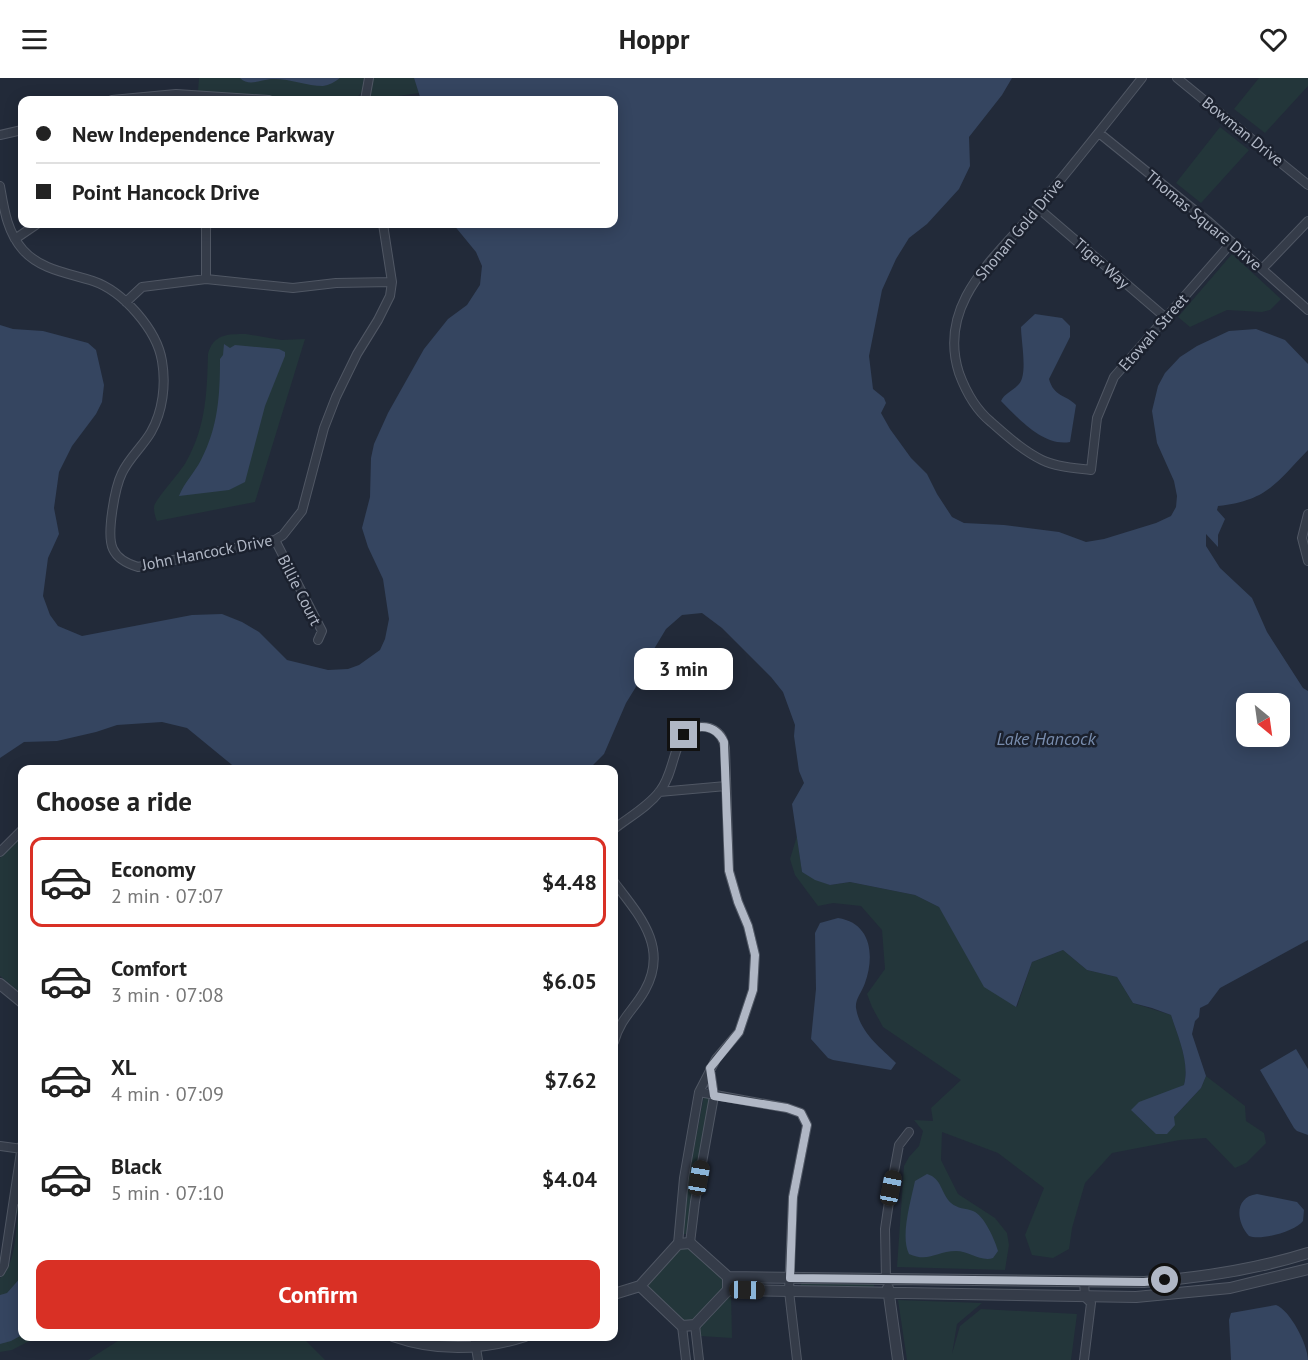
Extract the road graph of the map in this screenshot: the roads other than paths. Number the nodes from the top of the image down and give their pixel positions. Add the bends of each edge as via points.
1 (369, 78) edge
2 (1142, 78) edge
3 (1177, 78) edge
4 (155, 96) edge
5 (191, 96) edge
6 (365, 96) edge
7 (18, 131) edge
8 (1099, 133) junction
9 (0, 135) edge
10 (1308, 184) edge
11 (0, 186) edge
12 (1038, 208) junction
13 (1308, 221) edge
14 (31, 228) edge
15 (206, 228) edge
16 (384, 228) edge
17 (15, 239) junction
18 (1232, 242) junction
19 (1262, 269) junction
20 (206, 279) junction
21 (392, 282) junction
22 (126, 302) junction
23 (1308, 310) edge
24 (1166, 318) junction
25 (1091, 470) joint
26 (1308, 514) edge
27 (275, 540) junction
28 (1308, 561) edge
29 (318, 640) dead end
30 (726, 786) junction
31 (659, 792) junction
32 (618, 827) edge
33 (18, 834) edge
34 (0, 852) edge
35 (618, 887) edge
36 (0, 984) edge
37 (18, 999) edge
38 (618, 1031) edge
39 (710, 1068) junction
40 (699, 1092) junction
41 (714, 1096) junction
42 (909, 1132) dead end
43 (0, 1146) edge
44 (18, 1147) edge
45 (18, 1200) edge
46 (690, 1243) junction
47 (678, 1244) junction
48 (1308, 1253) edge
49 (1308, 1269) edge
50 (0, 1272) edge
51 (728, 1277) junction
52 (790, 1278) junction
53 (886, 1279) junction
54 (1084, 1281) junction
55 (640, 1286) junction
56 (728, 1290) junction
57 (789, 1291) junction
58 (618, 1293) edge
59 (888, 1293) junction
60 (1085, 1297) junction
61 (695, 1325) junction
62 (682, 1326) junction
63 (412, 1341) edge
64 (474, 1342) edge
65 (478, 1360) edge
66 (686, 1360) edge
67 (699, 1360) edge
68 (797, 1360) edge
69 (898, 1360) edge
70 (1084, 1360) edge

1 - 6 street
2 - 8 street, Shonan Gold Drive
3 - 10 street, Bowman Drive
4 - 5 street
7 - 9 street
8 - 12 street, Shonan Gold Drive
8 - 18 street, Thomas Square Drive
11 - 17 street, John Hancock Drive
12 - 24 street, Tiger Way
12 - 25 street, Shonan Gold Drive via 984,268 965,296 954,329 956,362 965,391 984,416 1015,443 1042,460
13 - 19 street
14 - 17 street
15 - 20 street
16 - 21 street, John Hancock Drive
17 - 22 street, John Hancock Drive via 40,263 110,288
18 - 19 street, Thomas Square Drive
18 - 24 street, Etowah Street
19 - 23 street, Thomas Square Drive
20 - 21 street via 293,288
20 - 22 street via 142,287
21 - 27 street, John Hancock Drive via 390,296 336,397 302,511
22 - 27 street, John Hancock Drive via 157,344 164,387 151,432 122,472 116,491 110,538 113,549 138,567
24 - 25 street, Etowah Street via 1114,377 1097,418
26 - 28 street via 1302,538
27 - 29 street, Billie Court via 322,631
30 - 31 street
30 - 31 street via 724,742 714,730 703,726 684,735
30 - 39 street via 729,871 755,955 753,990 739,1032
31 - 32 street
33 - 34 street
35 - 38 street via 642,918 653,944 652,974
36 - 37 street
39 - 40 street
39 - 41 street
40 - 41 street
40 - 47 street via 684,1178
41 - 46 street
41 - 52 street via 787,1108 801,1113 807,1125 793,1197
42 - 53 street via 899,1145 891,1188 885,1229
43 - 44 street
45 - 50 street
46 - 47 street
46 - 51 street
47 - 55 street
48 - 54 street via 1240,1271 1187,1279
49 - 60 street via 1230,1288 1185,1294
51 - 52 street
51 - 56 street
52 - 53 street
52 - 57 street
53 - 54 street
53 - 59 street
54 - 60 street
55 - 58 street
55 - 62 street
56 - 57 street
56 - 61 street
57 - 59 street
57 - 68 street
59 - 60 street
59 - 69 street
60 - 70 street via 1091,1303
61 - 62 street
61 - 67 street
62 - 66 street
63 - 64 street via 430,1346
64 - 65 street

